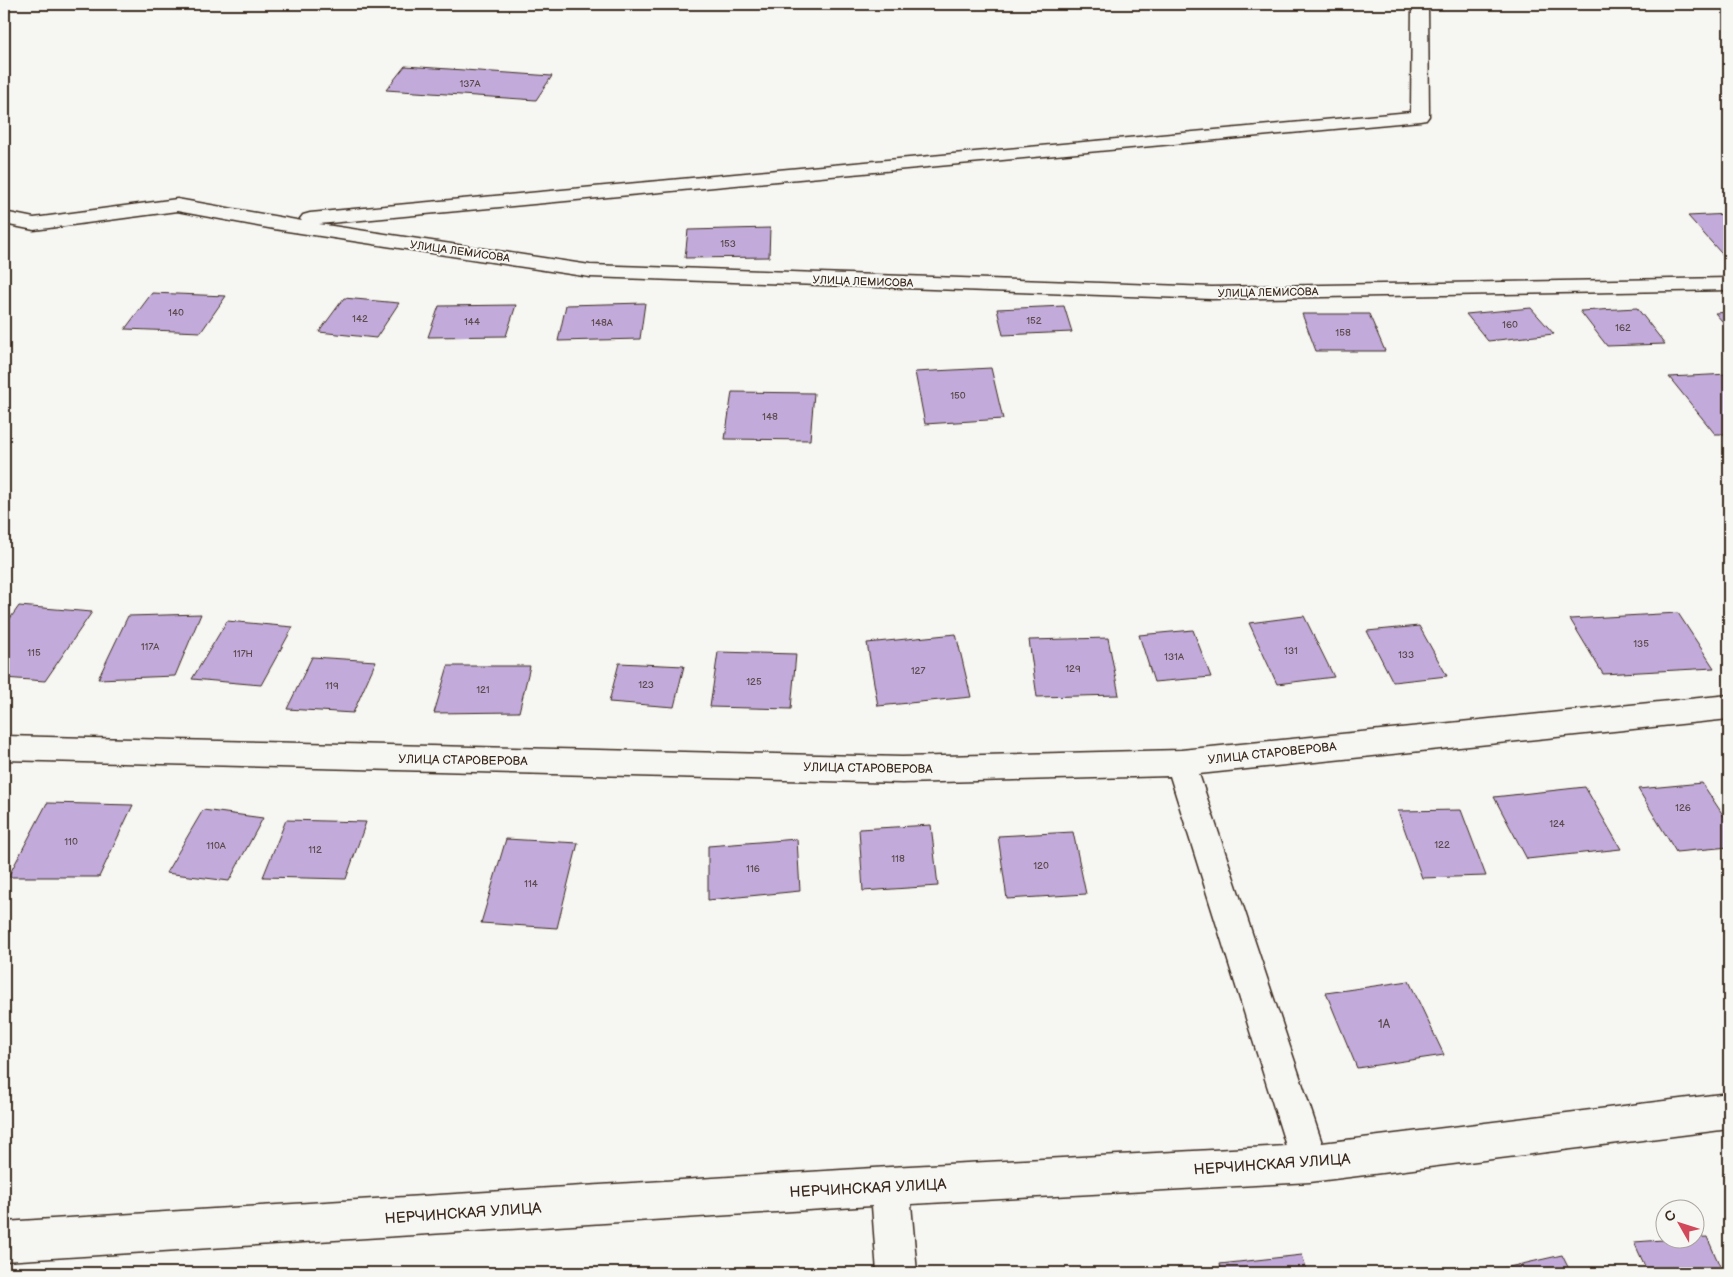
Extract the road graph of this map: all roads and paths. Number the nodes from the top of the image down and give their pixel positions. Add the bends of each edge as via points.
1 (1420, 4) edge
2 (4, 218) edge
3 (274, 223) junction
4 (1729, 284) edge
5 (1729, 707) edge
6 (4, 748) edge
7 (1181, 763) junction
8 (1729, 1111) edge
9 (1310, 1163) junction
10 (890, 1186) junction
11 (4, 1242) edge
12 (897, 1273) edge

1 - 3 street via 1420,116
2 - 3 street, УЛИЦА ЛЕМИСОВА via 34,224 177,205
3 - 4 street, УЛИЦА ЛЕМИСОВА via 590,271 1212,293
5 - 7 street, УЛИЦА СТАРОВЕРОВА
6 - 7 street, УЛИЦА СТАРОВЕРОВА via 902,770
7 - 9 street
8 - 9 street, НЕРЧИНСКАЯ УЛИЦА
9 - 10 street, НЕРЧИНСКАЯ УЛИЦА
10 - 11 street, НЕРЧИНСКАЯ УЛИЦА
10 - 12 street

